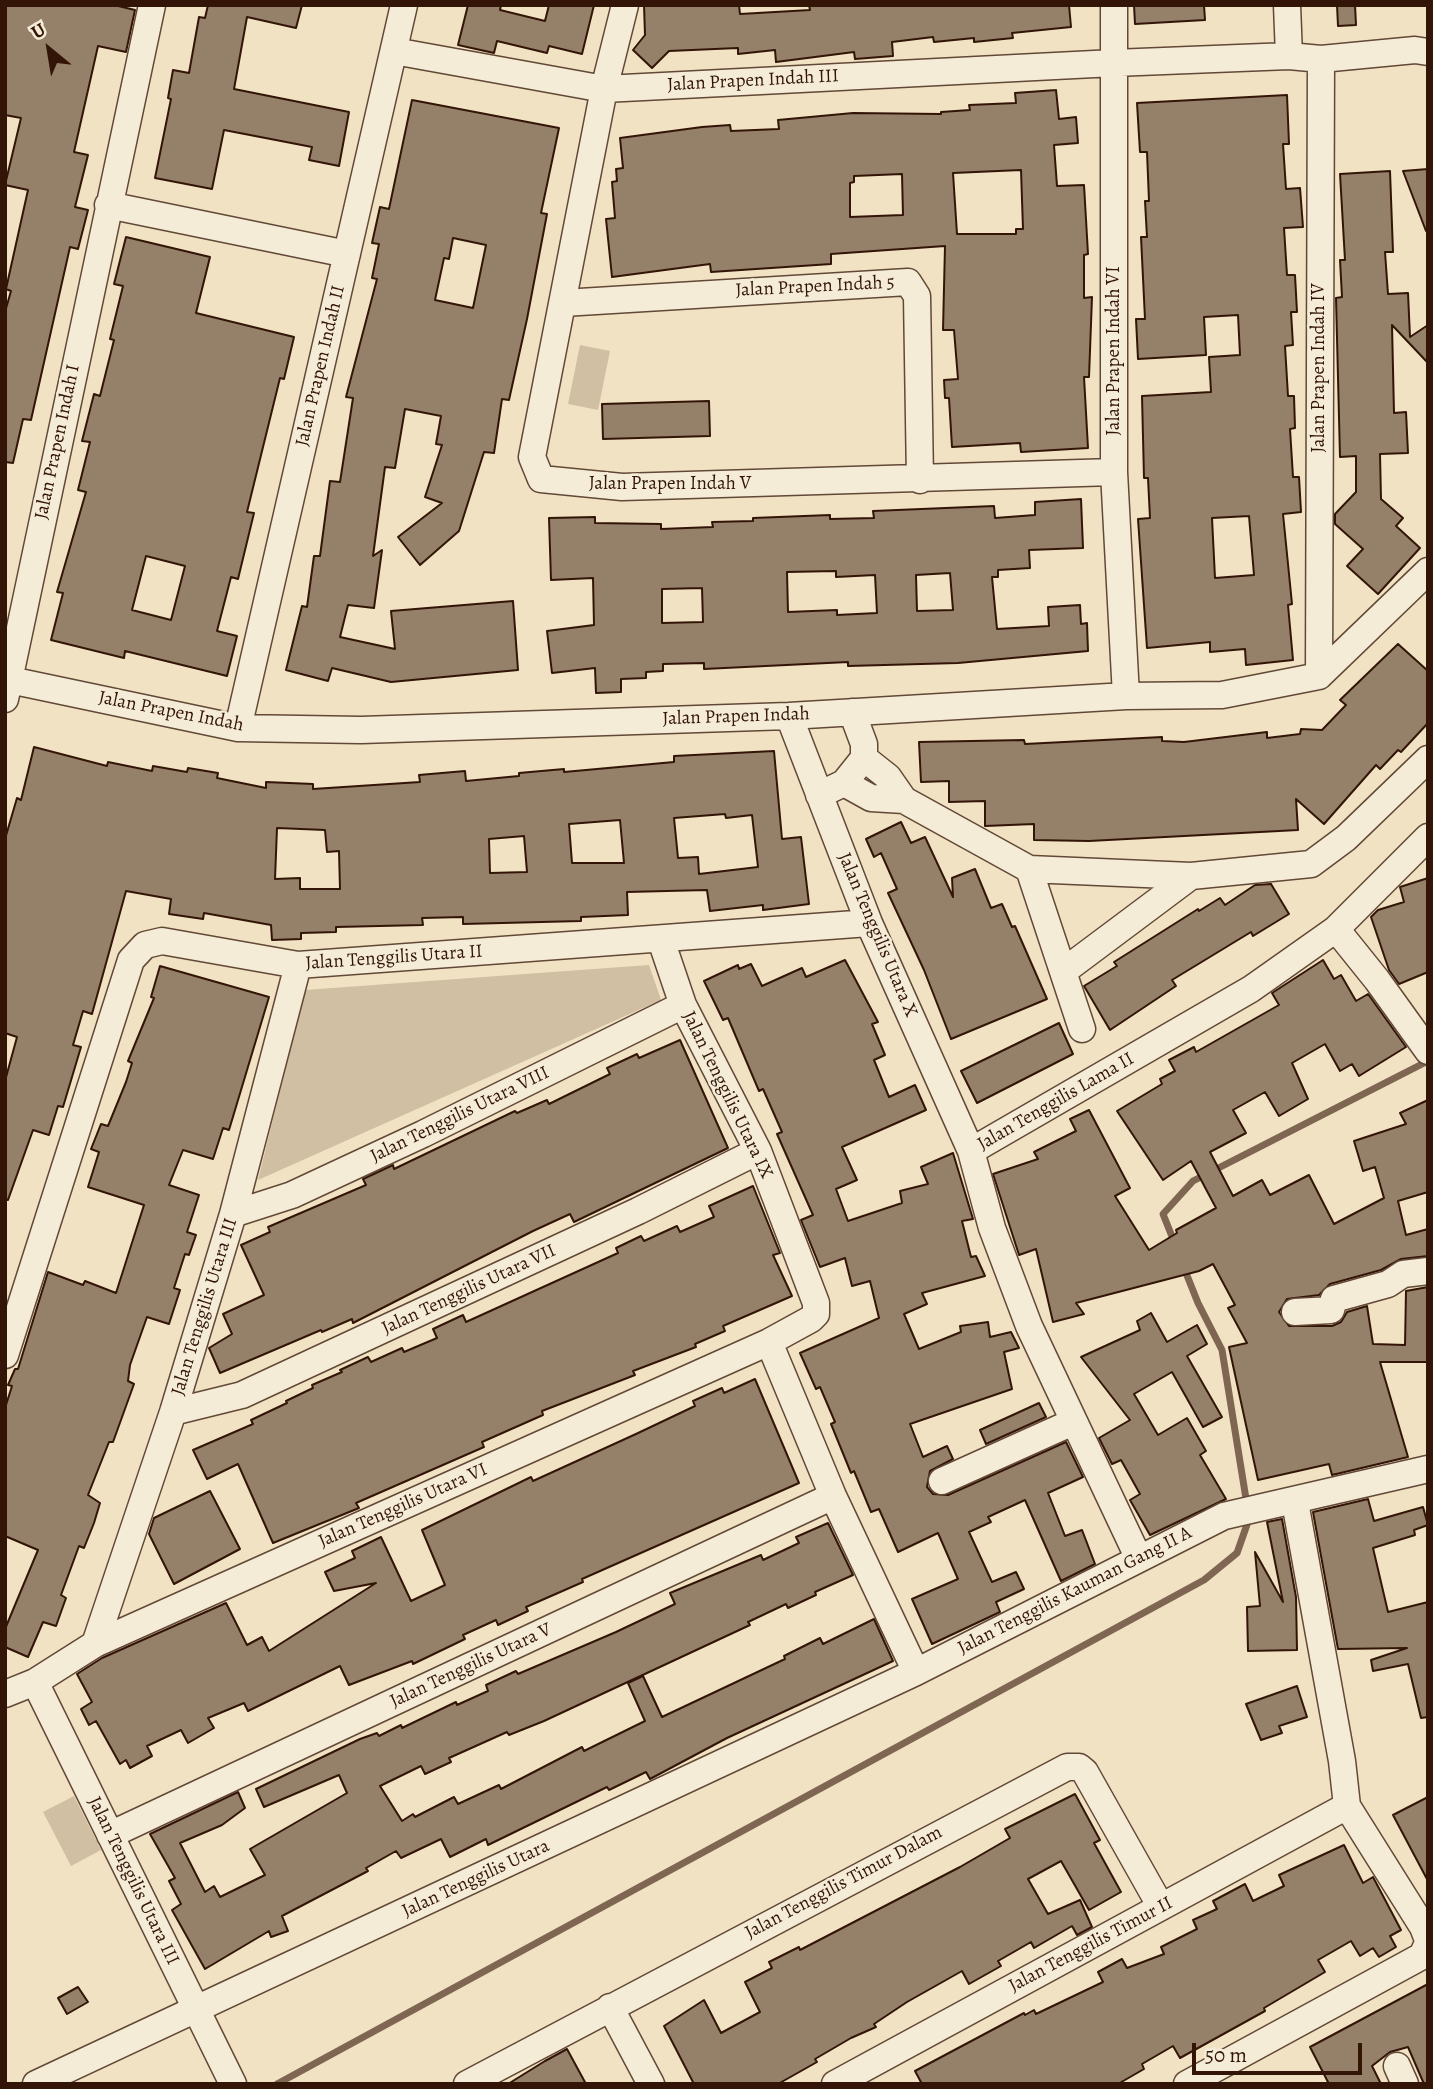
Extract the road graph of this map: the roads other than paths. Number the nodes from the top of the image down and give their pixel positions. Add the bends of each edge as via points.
1 (152, 5) edge
2 (404, 5) edge
3 (625, 5) edge
4 (1114, 5) edge
5 (1287, 5) edge
6 (394, 51) junction
7 (1428, 52) edge
8 (1289, 56) junction
9 (1321, 59) junction
10 (1114, 63) junction
11 (604, 89) junction
12 (108, 205) junction
13 (347, 254) junction
14 (563, 303) junction
15 (1114, 472) junction
16 (920, 480) junction
17 (1428, 571) edge
18 (1319, 676) junction
19 (6, 685) edge
20 (1126, 696) junction
21 (852, 712) junction
22 (789, 716) junction
23 (238, 727) junction
24 (864, 758) junction
25 (1428, 759) edge
26 (844, 783) junction
27 (820, 795) junction
28 (904, 800) junction
29 (1427, 839) edge
30 (1029, 869) junction
31 (1191, 876) junction
32 (869, 923) junction
33 (1336, 929) junction
34 (661, 940) junction
35 (298, 965) junction
36 (1064, 971) junction
37 (683, 1005) junction
38 (1082, 1029) dead end
39 (1428, 1051) edge
40 (758, 1151) junction
41 (971, 1151) junction
42 (233, 1213) junction
43 (1428, 1271) edge
44 (1295, 1312) dead end
45 (804, 1325) joint
46 (769, 1342) junction
47 (5, 1355) edge
48 (173, 1412) junction
49 (1073, 1422) junction
50 (1428, 1469) edge
51 (942, 1481) dead end
52 (833, 1496) junction
53 (1295, 1502) junction
54 (1139, 1559) junction
55 (95, 1644) junction
56 (916, 1672) junction
57 (35, 1682) junction
58 (5, 1694) edge
59 (1347, 1806) junction
60 (110, 1835) junction
61 (1161, 1907) junction
62 (1426, 1946) edge
63 (610, 2007) junction
64 (196, 2011) junction
65 (880, 2073) edge
66 (232, 2082) edge
67 (36, 2084) edge
68 (467, 2084) edge
69 (651, 2084) edge
70 (835, 2084) edge
71 (1187, 2084) edge

1 - 12 street, Jalan Prapen Indah I
2 - 6 street, Jalan Prapen Indah II
3 - 11 street, Jalan Prapen Indah V
4 - 10 street, Jalan Prapen Indah VI
5 - 8 street
6 - 11 street, Jalan Prapen Indah III
6 - 13 street, Jalan Prapen Indah II
7 - 9 street
8 - 9 street
8 - 10 street
9 - 18 street, Jalan Prapen Indah IV
10 - 11 street, Jalan Prapen Indah III
10 - 15 street, Jalan Prapen Indah VI
11 - 14 street, Jalan Prapen Indah V
12 - 13 street
12 - 19 street, Jalan Prapen Indah I
13 - 23 street, Jalan Prapen Indah II
14 - 16 street, Jalan Prapen Indah 5 via 908,282 917,296
14 - 16 street, Jalan Prapen Indah V via 532,457 541,479 622,488
15 - 16 street, Jalan Prapen Indah V
15 - 20 street, Jalan Prapen Indah VI
17 - 18 street
18 - 20 street, Jalan Prapen Indah via 1222,695
19 - 23 street, Jalan Prapen Indah
20 - 21 street, Jalan Prapen Indah
21 - 22 street, Jalan Prapen Indah
21 - 24 street via 864,744
22 - 23 street, Jalan Prapen Indah via 361,730
22 - 27 street, Jalan Tenggilis Utara X
24 - 26 street
24 - 28 street
25 - 31 street via 1346,838 1311,864
26 - 27 street
26 - 28 street via 871,798
27 - 32 street, Jalan Tenggilis Utara X
28 - 30 street
29 - 33 street, Jalan Tenggilis Lama II
30 - 31 street
30 - 36 street
31 - 36 street
32 - 34 street, Jalan Tenggilis Utara II
32 - 41 street, Jalan Tenggilis Utara X
33 - 39 street
33 - 41 street, Jalan Tenggilis Lama II via 1251,989
34 - 35 street, Jalan Tenggilis Utara II
34 - 37 street, Jalan Tenggilis Utara IX
35 - 42 street, Jalan Tenggilis Utara III
35 - 47 street, Jalan Tenggilis Utara II via 162,941 137,950
36 - 38 street
37 - 40 street, Jalan Tenggilis Utara IX
37 - 42 street, Jalan Tenggilis Utara VIII via 316,1184
40 - 45 street, Jalan Tenggilis Utara IX via 816,1303 816,1314
40 - 48 street, Jalan Tenggilis Utara VII via 242,1395
41 - 49 street, Jalan Tenggilis Lama II via 992,1228
42 - 48 street, Jalan Tenggilis Utara III
43 - 44 street via 1402,1274 1388,1284 1334,1299 1331,1311
45 - 46 street, Jalan Tenggilis Utara VI
46 - 52 street
46 - 55 street, Jalan Tenggilis Utara VI
48 - 55 street, Jalan Tenggilis Utara III
49 - 51 street
49 - 54 street, Jalan Tenggilis Lama II
50 - 53 street, Jalan Tenggilis Kauman Gang II A
52 - 56 street
52 - 60 street, Jalan Tenggilis Utara V
53 - 54 street, Jalan Tenggilis Kauman Gang II A via 1248,1510
53 - 59 street
54 - 56 street, Jalan Tenggilis Kauman Gang II A
55 - 57 street, Jalan Tenggilis Utara VI
56 - 64 street, Jalan Tenggilis Utara
57 - 58 street, Jalan Tenggilis Utara VI
57 - 60 street, Jalan Tenggilis Utara III
59 - 61 street, Jalan Tenggilis Timur II
59 - 62 street via 1423,1927
60 - 64 street, Jalan Tenggilis Utara III
61 - 63 street, Jalan Tenggilis Timur Dalam via 1085,1772 1067,1767
61 - 65 street, Jalan Tenggilis Timur II
62 - 71 street
63 - 68 street, Jalan Tenggilis Timur Dalam
63 - 69 street
64 - 66 street, Jalan Tenggilis Utara III
64 - 67 street, Jalan Tenggilis Utara
65 - 70 street, Jalan Tenggilis Timur II

